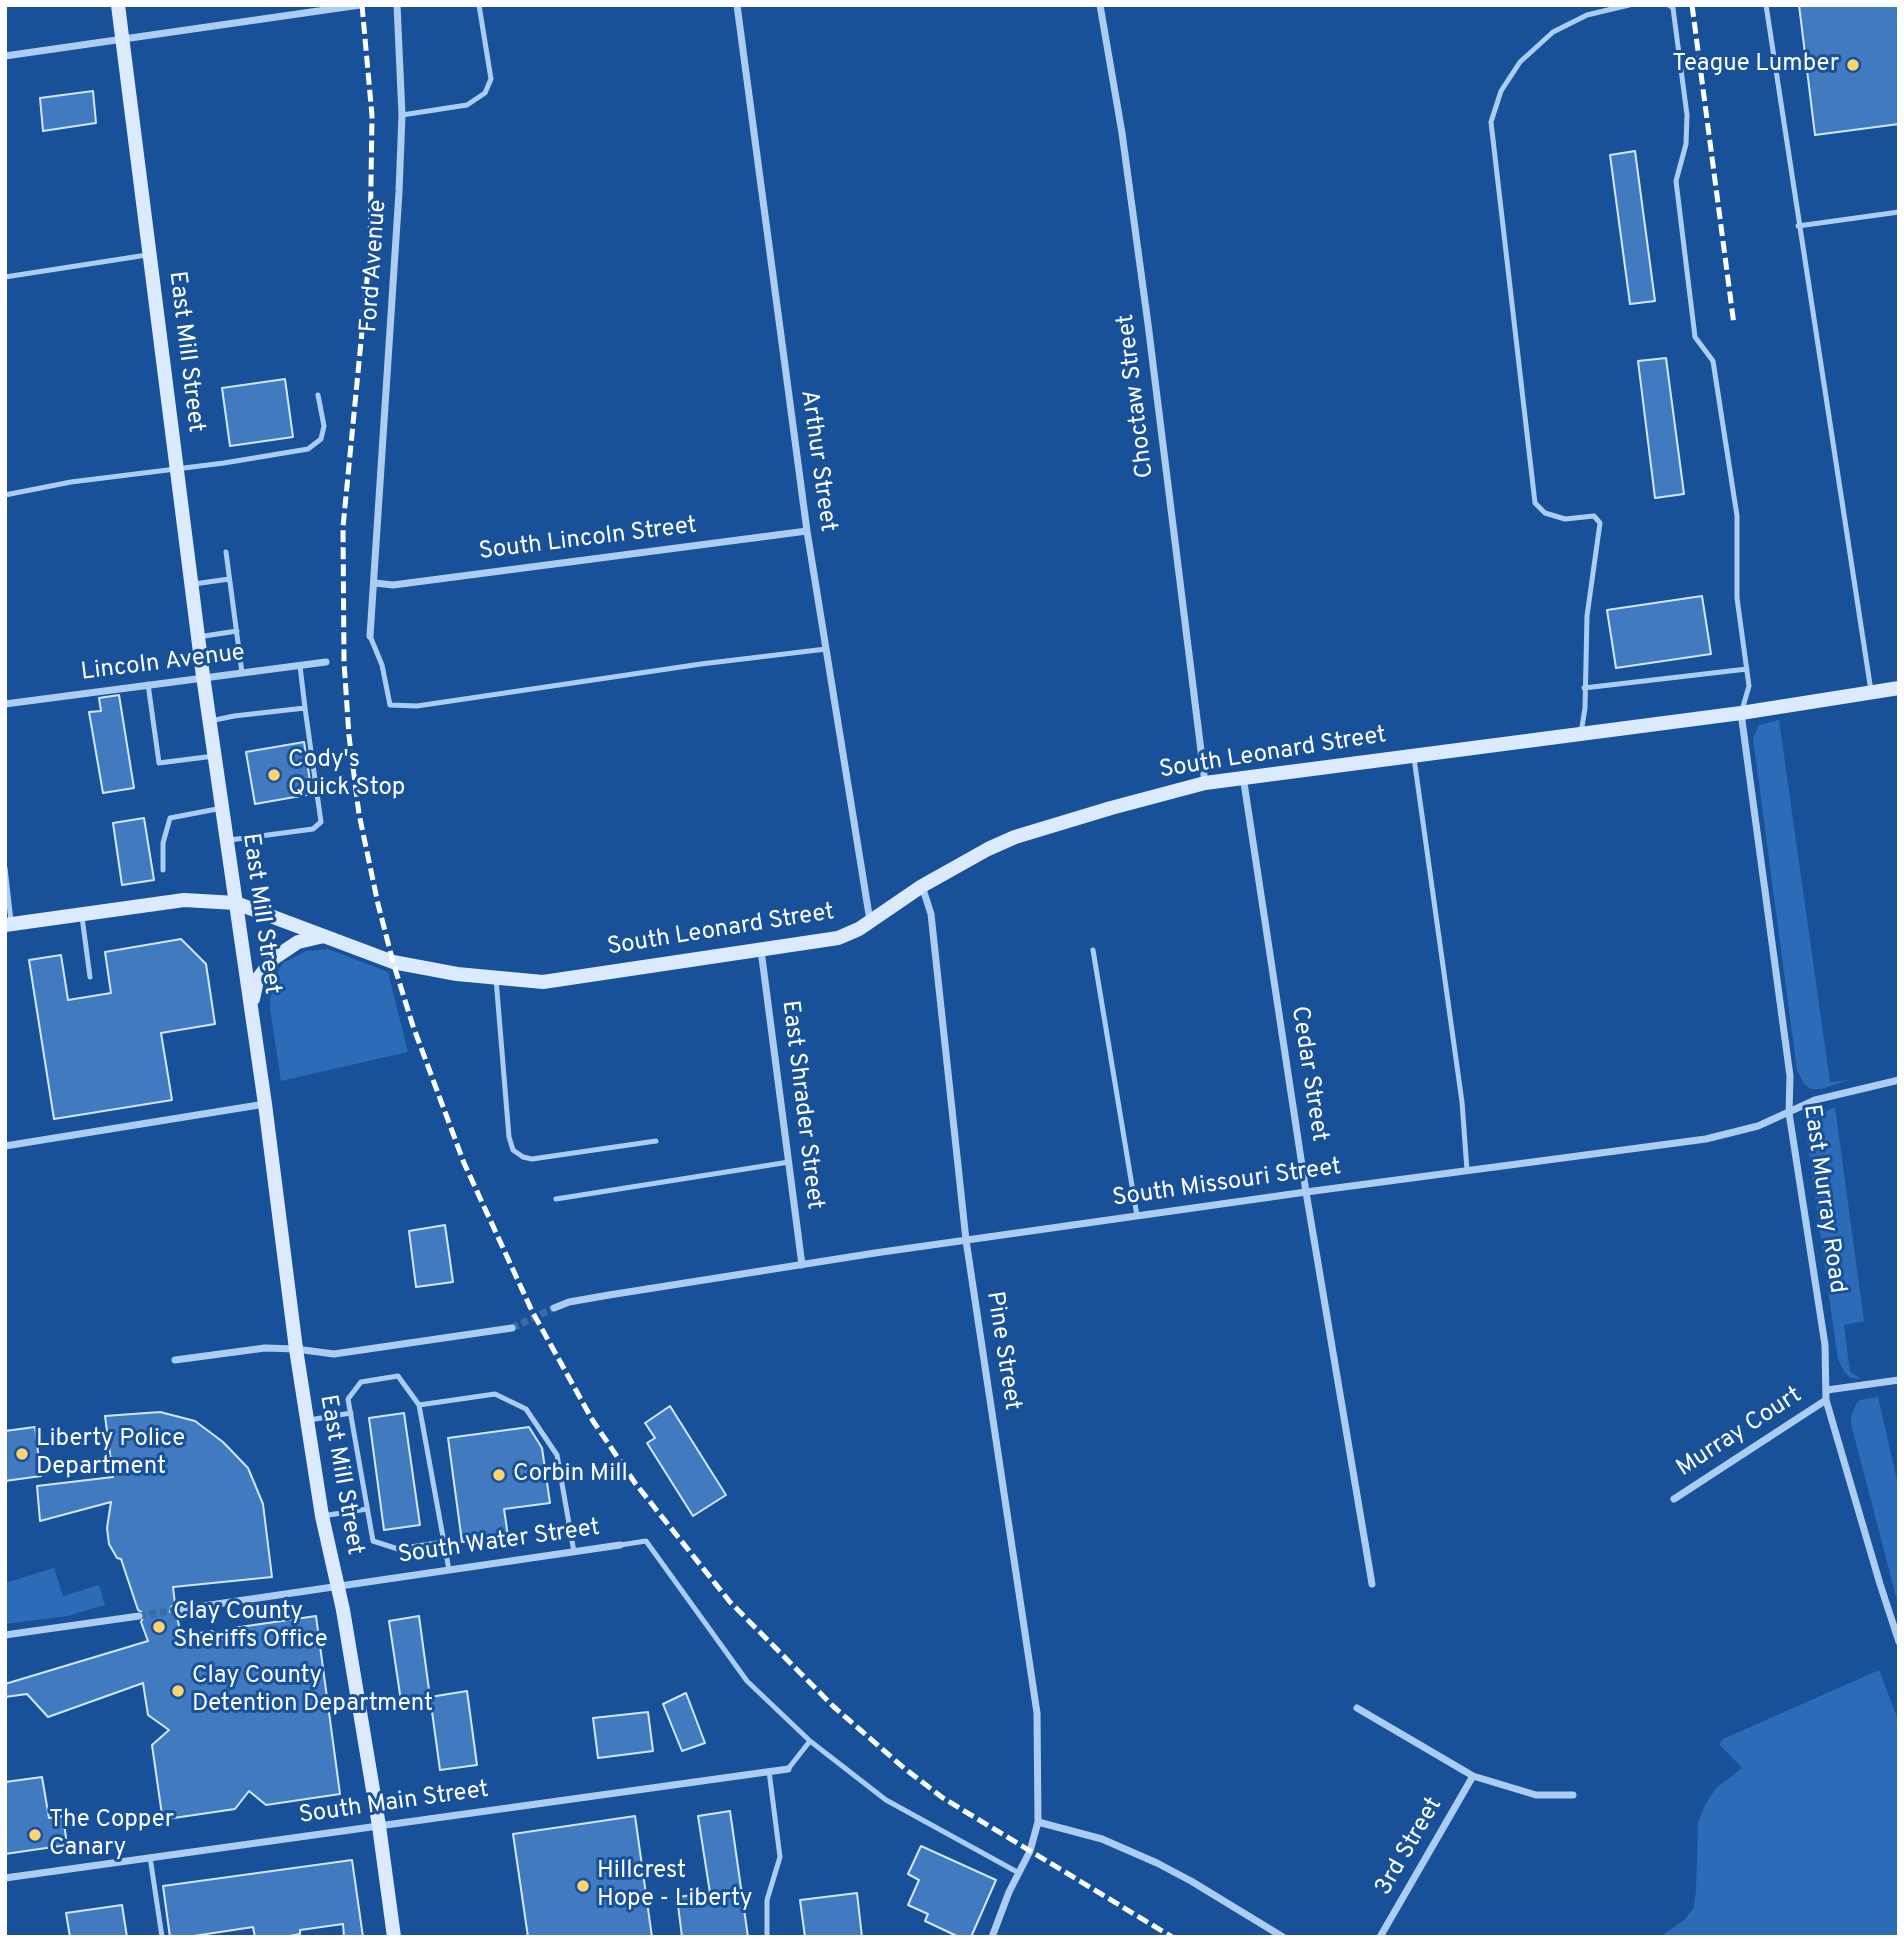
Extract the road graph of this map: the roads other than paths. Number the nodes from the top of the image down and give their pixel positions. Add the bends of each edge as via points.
1 (118, 5) edge
2 (360, 5) edge
3 (397, 5) edge
4 (479, 5) edge
5 (737, 5) edge
6 (1100, 5) edge
7 (1629, 5) edge
8 (1669, 5) edge
9 (1766, 5) edge
10 (122, 40) junction
11 (5, 56) edge
12 (402, 115) junction
13 (1899, 212) edge
14 (1798, 226) junction
15 (149, 254) junction
16 (5, 277) edge
17 (318, 395) dead end
18 (177, 467) junction
19 (5, 495) edge
20 (807, 531) junction
21 (226, 552) dead end
22 (229, 579) junction
23 (375, 583) junction
24 (192, 584) junction
25 (237, 631) junction
26 (370, 636) joint
27 (198, 637) junction
28 (826, 649) junction
29 (326, 662) dead end
30 (300, 666) junction
31 (1747, 669) junction
32 (242, 673) junction
33 (203, 676) junction
34 (148, 684) junction
35 (1584, 688) junction
36 (1899, 688) edge
37 (1871, 692) junction
38 (5, 704) edge
39 (305, 708) junction
40 (1741, 713) junction
41 (210, 721) junction
42 (1581, 733) junction
43 (1414, 754) junction
44 (214, 756) junction
45 (1243, 776) junction
46 (1205, 783) junction
47 (222, 808) junction
48 (227, 840) junction
49 (5, 867) edge
50 (163, 870) dead end
51 (922, 886) junction
52 (236, 903) junction
53 (82, 914) junction
54 (870, 921) junction
55 (8, 925) edge
56 (325, 936) junction
57 (761, 950) junction
58 (1093, 950) dead end
59 (90, 977) dead end
60 (496, 977) junction
61 (251, 1007) junction
62 (1899, 1080) edge
63 (265, 1104) junction
64 (1789, 1113) junction
65 (656, 1141) dead end
66 (5, 1146) edge
67 (789, 1161) junction
68 (1467, 1170) junction
69 (1306, 1192) junction
70 (556, 1199) dead end
71 (1136, 1216) junction
72 (966, 1240) junction
73 (802, 1265) junction
74 (554, 1308) tunnel mouth
75 (512, 1328) tunnel mouth
76 (296, 1349) junction
77 (175, 1360) dead end
78 (1899, 1380) edge
79 (1827, 1390) junction
80 (1826, 1400) junction
81 (419, 1405) junction
82 (351, 1413) junction
83 (308, 1420) junction
84 (1674, 1499) dead end
85 (367, 1509) junction
86 (322, 1516) junction
87 (443, 1542) junction
88 (620, 1545) joint
89 (574, 1552) junction
90 (449, 1570) junction
91 (1372, 1584) dead end
92 (337, 1585) junction
93 (176, 1610) tunnel mouth
94 (139, 1616) tunnel mouth
95 (5, 1635) edge
96 (1899, 1642) edge
97 (1357, 1708) dead end
98 (810, 1741) junction
99 (788, 1769) joint
100 (769, 1771) junction
101 (1473, 1776) junction
102 (1573, 1795) dead end
103 (1038, 1822) junction
104 (379, 1826) junction
105 (150, 1857) junction
106 (1019, 1873) junction
107 (5, 1878) edge
108 (162, 1937) edge
109 (394, 1937) edge
110 (767, 1937) edge
111 (992, 1937) edge
112 (1283, 1937) edge
113 (1380, 1937) edge

1 - 10 main road, East Mill Street
2 - 10 street
3 - 12 street, Ford Avenue
4 - 12 lane via 491,79 485,93 467,104
5 - 20 street, Arthur Street
6 - 46 street, Choctaw Street via 1148,324
7 - 35 lane via 1587,15 1553,33 1520,62 1501,91 1491,121 1535,503 1545,513 1565,519 1594,516 1600,523 1587,616
8 - 31 lane via 1687,115 1686,144 1676,181 1695,337 1713,361 1737,516 1737,598
9 - 14 lane
10 - 11 street
10 - 15 main road, East Mill Street
12 - 23 street, Ford Avenue
13 - 14 lane
14 - 37 lane
15 - 16 lane
15 - 18 main road, East Mill Street
17 - 18 lane via 324,426 321,439 307,449
18 - 19 lane
18 - 24 main road, East Mill Street
20 - 23 street, South Lincoln Street via 393,585
20 - 28 street, Arthur Street
21 - 22 lane
22 - 24 lane
22 - 25 lane
23 - 26 street, Ford Avenue
24 - 27 main road, East Mill Street
25 - 27 lane
25 - 32 lane
26 - 28 lane via 390,705 417,706
27 - 33 main road, East Mill Street
28 - 54 street, Arthur Street
29 - 30 street, Lincoln Avenue
30 - 32 street, Lincoln Avenue
30 - 39 lane
31 - 35 lane
31 - 40 lane via 1749,686
32 - 33 street, Lincoln Avenue
33 - 34 street, Lincoln Avenue
33 - 41 main road, East Mill Street
34 - 38 street, Lincoln Avenue
34 - 44 lane via 159,763
35 - 42 lane
36 - 37 main road, South Leonard Street
37 - 40 main road, South Leonard Street
39 - 41 lane
39 - 48 lane via 321,822 313,829
40 - 42 main road, South Leonard Street
40 - 64 street, East Murray Road via 1790,1076
41 - 44 main road, East Mill Street
42 - 43 main road, South Leonard Street
43 - 45 main road, South Leonard Street
43 - 68 lane via 1468,1149
44 - 47 main road, East Mill Street
45 - 46 main road, South Leonard Street
45 - 69 street, Cedar Street
46 - 51 main road, South Leonard Street via 1015,837
47 - 48 main road, East Mill Street
47 - 50 lane via 170,818 163,843
48 - 52 main road, East Mill Street
49 - 55 lane
51 - 54 main road, South Leonard Street
51 - 72 street, Pine Street via 930,914
52 - 53 main road, South Leonard Street via 184,900
52 - 56 main road, South Leonard Street
52 - 61 main road, East Mill Street
53 - 55 main road, South Leonard Street
53 - 59 lane
54 - 57 main road, South Leonard Street via 838,938
56 - 60 main road, South Leonard Street via 393,962
56 - 61 main road via 298,942 274,958 257,980
57 - 60 main road, South Leonard Street via 543,982
57 - 67 street, East Shrader Street
58 - 71 lane
60 - 65 lane via 513,1150 532,1159
61 - 63 main road, East Mill Street
62 - 64 street, South Missouri Street via 1815,1100
63 - 66 street
63 - 76 main road, East Mill Street
64 - 68 street, South Missouri Street via 1706,1139
64 - 79 street, East Murray Road via 1825,1345
67 - 70 lane
67 - 73 street, East Shrader Street
68 - 69 street, South Missouri Street
69 - 71 street, South Missouri Street
69 - 91 street, Cedar Street
71 - 72 street, South Missouri Street
72 - 73 street, South Missouri Street
72 - 103 street, Pine Street via 1037,1713
73 - 74 street, South Missouri Street via 608,1295
75 - 76 street via 334,1354
76 - 77 street via 265,1348
76 - 83 main road, East Mill Street
78 - 79 street
79 - 80 street, East Murray Road
80 - 84 street, Murray Court
80 - 96 street, East Murray Road
81 - 82 lane via 398,1376 361,1382 348,1399
81 - 87 lane
81 - 89 lane via 495,1394 526,1409 557,1455
82 - 83 lane
82 - 85 lane
83 - 86 main road, East Mill Street
85 - 86 lane
85 - 87 lane via 373,1541 398,1549
86 - 92 main road, East Mill Street
87 - 90 lane
88 - 89 street, South Water Street
88 - 98 lane via 646,1541 747,1681
89 - 90 street, South Water Street
90 - 92 street, South Water Street
92 - 93 street, South Water Street
92 - 104 main road, East Mill Street
94 - 95 street
97 - 101 street
98 - 99 lane
98 - 106 lane via 886,1800
99 - 100 street, South Main Street
100 - 104 street, South Main Street
100 - 110 lane via 780,1857 767,1900
101 - 102 street via 1536,1795
101 - 113 street, 3rd Street
103 - 106 street, Pine Street
103 - 112 street via 1102,1839 1157,1863
104 - 105 street, South Main Street
104 - 109 main road, East Mill Street
105 - 107 street, South Main Street
105 - 108 lane
106 - 111 street, Pine Street

